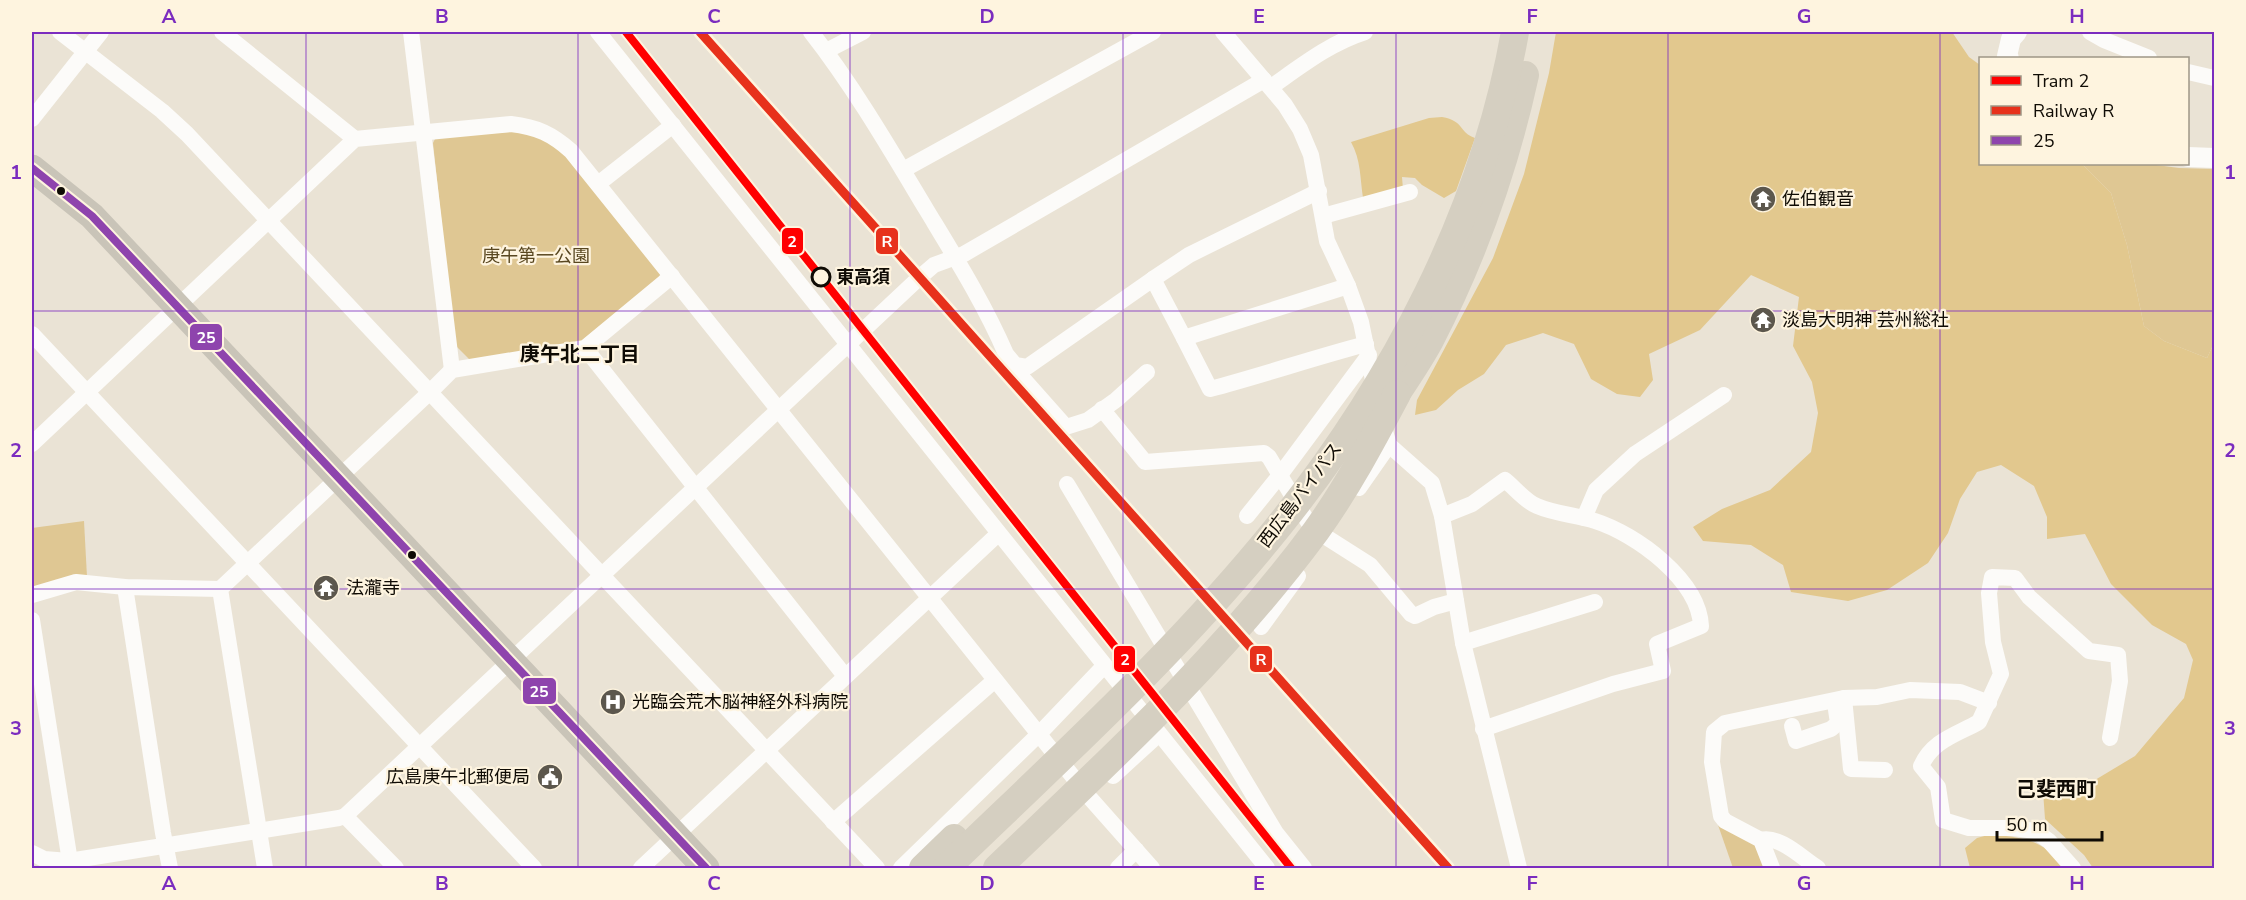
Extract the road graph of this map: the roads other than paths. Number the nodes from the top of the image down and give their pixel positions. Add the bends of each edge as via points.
1 (60, 32) edge
2 (101, 32) edge
3 (222, 32) edge
4 (411, 32) edge
5 (598, 32) edge
6 (811, 32) edge
7 (863, 32) edge
8 (1153, 32) edge
9 (1365, 32) edge
10 (1515, 32) edge
11 (1534, 32) edge
12 (2017, 32) edge
13 (2090, 32) edge
14 (1228, 34) edge
15 (243, 38) edge
16 (826, 51) junction
17 (85, 52) junction
18 (2008, 57) edge
19 (2146, 57) edge
20 (2189, 72) edge
21 (2214, 78) edge
22 (1268, 84) junction
23 (32, 119) edge
24 (672, 125) junction
25 (423, 132) junction
26 (355, 140) junction
27 (2189, 157) edge
28 (2214, 158) edge
29 (32, 168) edge
30 (903, 170) junction
31 (598, 184) junction
32 (1319, 192) junction
33 (1410, 192) dead end
34 (1323, 216) junction
35 (269, 222) junction
36 (955, 256) junction
37 (672, 276) junction
38 (1154, 279) junction
39 (1348, 286) junction
40 (179, 307) junction
41 (32, 334) edge
42 (1184, 338) junction
43 (847, 344) junction
44 (585, 348) junction
45 (1367, 350) junction
46 (1015, 365) junction
47 (452, 370) junction
48 (1147, 372) dead end
49 (1401, 387) junction
50 (430, 392) junction
51 (86, 393) junction
52 (1724, 395) dead end
53 (778, 410) junction
54 (1102, 410) junction
55 (32, 444) edge
56 (1389, 445) junction
57 (1280, 476) junction
58 (339, 477) junction
59 (1067, 484) dead end
60 (696, 487) junction
61 (1248, 516) dead end
62 (1442, 516) junction
63 (1584, 518) junction
64 (998, 534) junction
65 (1326, 537) junction
66 (247, 563) junction
67 (601, 577) junction
68 (125, 587) junction
69 (220, 589) junction
70 (32, 595) edge
71 (929, 597) junction
72 (1456, 601) junction
73 (1595, 602) dead end
74 (32, 620) edge
75 (1261, 627) dead end
76 (1463, 643) junction
77 (510, 661) junction
78 (1104, 666) junction
79 (845, 676) junction
80 (995, 680) junction
81 (1839, 699) junction
82 (1989, 703) junction
83 (1792, 726) dead end
84 (1483, 729) junction
85 (1039, 734) junction
86 (1159, 734) junction
87 (2109, 738) dead end
88 (419, 747) junction
89 (766, 751) junction
90 (1885, 770) dead end
91 (1089, 798) junction
92 (345, 816) junction
93 (833, 822) junction
94 (259, 831) junction
95 (675, 836) junction
96 (1761, 840) junction
97 (166, 846) junction
98 (1136, 850) junction
99 (32, 853) edge
100 (1009, 863) edge
101 (70, 865) edge
102 (934, 865) edge
103 (170, 868) edge
104 (265, 868) edge
105 (396, 868) edge
106 (534, 868) edge
107 (641, 868) edge
108 (706, 868) edge
109 (877, 868) edge
110 (901, 868) edge
111 (971, 868) edge
112 (1118, 868) edge
113 (1152, 868) edge
114 (1267, 868) edge
115 (1304, 868) edge
116 (1519, 868) edge
117 (1772, 868) edge
118 (1818, 868) edge
119 (2073, 868) edge

1 - 17 street
2 - 17 street
3 - 15 street
4 - 25 street
5 - 24 street
6 - 16 street
7 - 16 street
8 - 30 street
9 - 22 street
10 - 102 highway, 西広島バイパス via 1480,165 1436,276 1387,373 1305,493 1230,584 1114,706
11 - 49 highway, 西広島バイパス via 1516,117 1498,175 1456,285 1429,342
12 - 18 street via 2011,39
13 - 19 street
14 - 22 street
15 - 26 street
16 - 30 street
17 - 23 street
17 - 35 street via 187,134
20 - 21 street
22 - 32 street via 1300,129 1311,155
22 - 36 street
24 - 31 street
24 - 43 street
25 - 26 street
25 - 31 street via 511,124 531,126 572,151
25 - 47 street
26 - 35 street
27 - 28 street
29 - 40 highway via 92,216
30 - 36 street
31 - 37 street
32 - 34 street
32 - 38 street via 1189,255
33 - 34 street
34 - 39 street via 1327,241
35 - 40 street
35 - 50 street
36 - 43 street via 934,265
36 - 46 street
37 - 44 street
37 - 53 street
38 - 42 street
38 - 46 street via 1027,367
39 - 42 street
39 - 45 street
40 - 51 street
40 - 58 highway
41 - 51 street
42 - 45 street via 1210,389 1316,357
43 - 53 street
43 - 64 street
44 - 47 street
44 - 60 street
45 - 56 street
45 - 57 street
46 - 54 street via 1066,428
47 - 50 street
48 - 54 street
49 - 100 highway via 1336,501 1285,572 1251,613
49 - 111 highway, 西広島バイパス via 1335,485 1244,596 1131,714
50 - 58 street
50 - 67 street
51 - 55 street
51 - 66 street
52 - 63 street via 1635,454 1596,490
53 - 60 street
53 - 71 street
54 - 57 street via 1143,461 1264,453
56 - 62 street via 1432,483
56 - 65 street
57 - 61 street
57 - 65 street via 1308,522
58 - 66 street
58 - 77 highway
59 - 115 street via 1276,833
60 - 67 street
60 - 79 street
62 - 63 street via 1472,504 1505,480 1536,506
62 - 72 street
63 - 84 street via 1644,545 1660,558 1692,596 1701,626 1657,644 1663,671
64 - 71 street
64 - 78 street
65 - 72 street via 1370,565 1413,615
65 - 75 street
66 - 69 street
66 - 88 street
67 - 77 street
67 - 89 street
68 - 69 street
68 - 70 street via 76,582
68 - 97 street
69 - 94 street
71 - 79 street
71 - 80 street
72 - 76 street
73 - 76 street
74 - 101 street
76 - 84 street
77 - 88 street
77 - 95 highway
78 - 85 street
78 - 86 street
79 - 89 street
80 - 85 street
80 - 93 street
81 - 82 street via 1910,690 1960,692
81 - 83 street via 1838,723 1831,729 1796,741
81 - 90 street via 1851,769
81 - 96 street via 1725,723 1714,732 1712,762 1720,816
82 - 87 street via 2001,674 1993,642 1989,593 1992,577 2015,578 2029,597 2089,651 2118,655 2120,681
82 - 119 street via 1979,722 1932,748 1921,766 1938,788 1941,817 1969,828 2035,831
84 - 116 street
85 - 91 street
85 - 110 street
86 - 91 street
86 - 114 street
88 - 92 street
88 - 106 street
89 - 93 street
89 - 95 street
91 - 98 street
91 - 100 street
92 - 94 street
92 - 105 street
93 - 109 street
94 - 97 street
94 - 104 street
95 - 107 street
95 - 108 highway
96 - 117 street
96 - 118 street via 1767,838 1781,844
97 - 101 street
97 - 103 street
98 - 112 street
98 - 113 street
99 - 101 street

